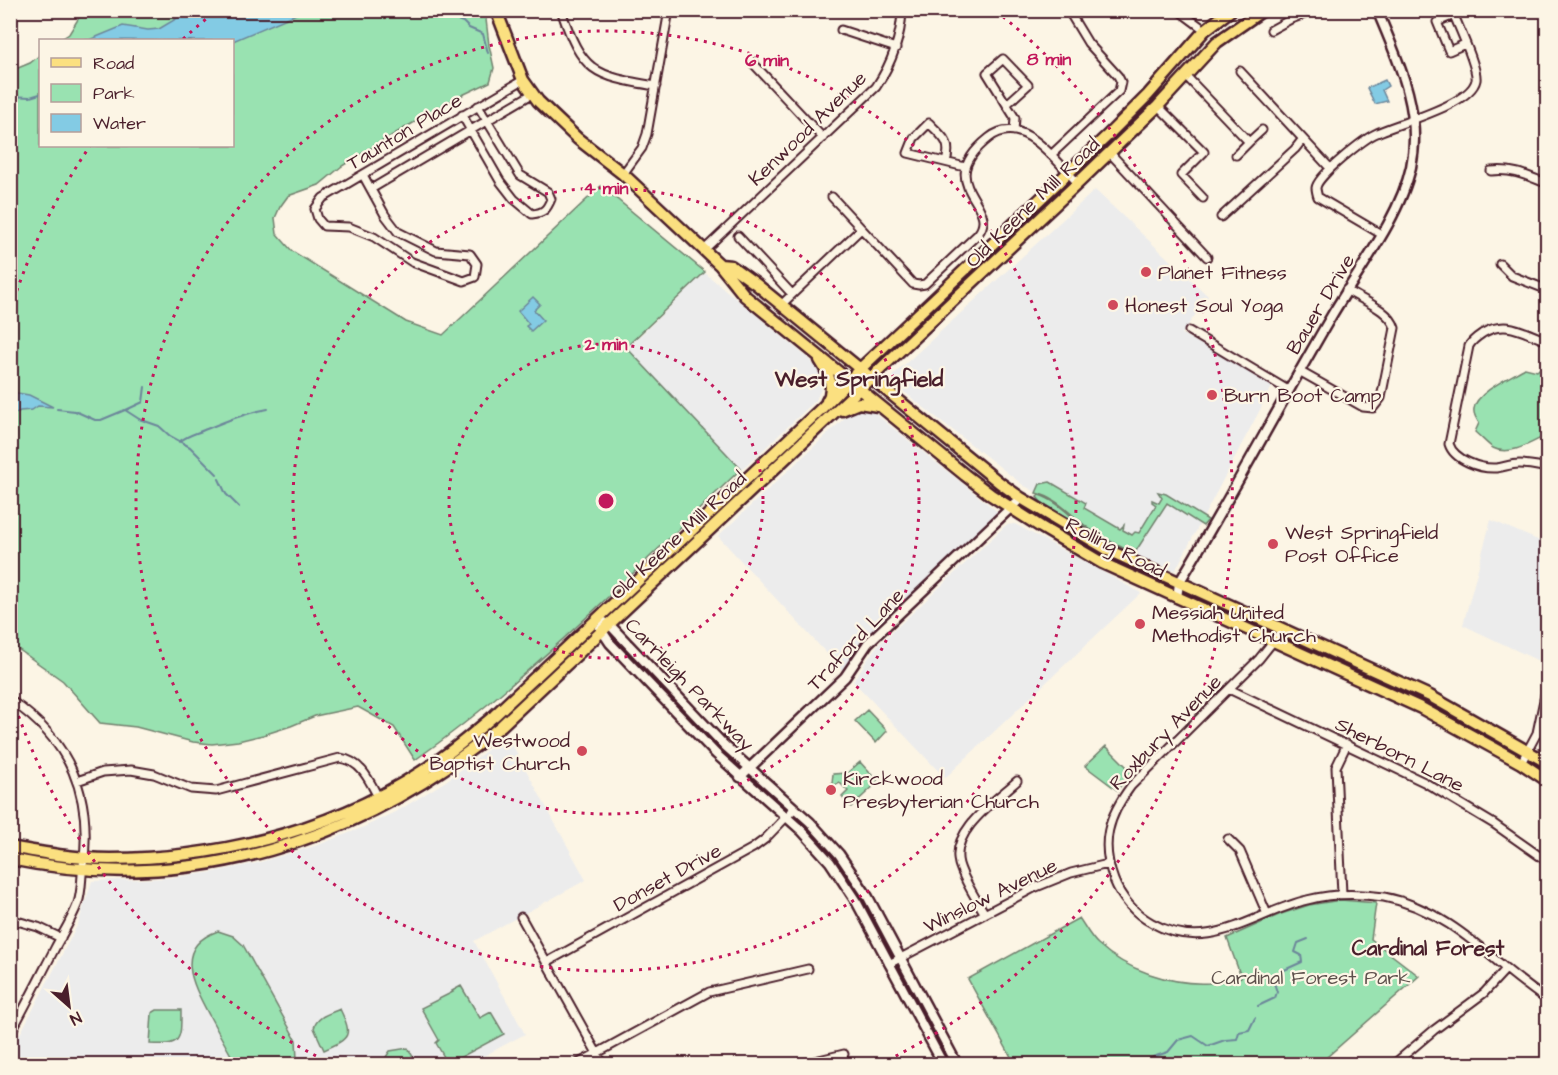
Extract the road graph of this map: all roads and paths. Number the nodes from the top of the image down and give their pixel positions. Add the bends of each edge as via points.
1 (496, 10) edge
2 (561, 10) edge
3 (669, 10) edge
4 (902, 10) edge
5 (1068, 10) edge
6 (1178, 10) edge
7 (1193, 10) edge
8 (1231, 10) edge
9 (1263, 10) edge
10 (1315, 10) edge
11 (1377, 10) edge
12 (1186, 16) junction
13 (841, 30) dead end
14 (1205, 30) junction
15 (1271, 30) dead end
16 (1465, 44) junction
17 (896, 48) junction
18 (751, 61) dead end
19 (1240, 71) dead end
20 (1186, 76) junction
21 (523, 80) junction
22 (656, 86) junction
23 (532, 94) junction
24 (1007, 104) junction
25 (478, 106) junction
26 (1158, 106) junction
27 (462, 115) junction
28 (1412, 119) junction
29 (486, 121) junction
30 (1263, 130) dead end
31 (471, 131) junction
32 (1014, 131) junction
33 (823, 138) junction
34 (1302, 140) junction
35 (1249, 142) junction
36 (1110, 153) junction
37 (1051, 154) junction
38 (1236, 155) dead end
39 (946, 162) junction
40 (965, 167) junction
41 (1330, 168) junction
42 (1491, 171) dead end
43 (1068, 173) junction
44 (623, 174) junction
45 (363, 175) junction
46 (1078, 183) junction
47 (1548, 184) edge
48 (371, 189) junction
49 (832, 197) dead end
50 (1203, 198) dead end
51 (1221, 217) dead end
52 (861, 229) junction
53 (1381, 234) junction
54 (738, 236) dead end
55 (704, 250) junction
56 (1207, 256) dead end
57 (1500, 264) dead end
58 (720, 265) junction
59 (1346, 290) junction
60 (1548, 290) edge
61 (792, 294) junction
62 (781, 305) junction
63 (1189, 331) dead end
64 (1548, 342) edge
65 (815, 352) junction
66 (860, 369) junction
67 (1299, 371) junction
68 (870, 378) junction
69 (849, 381) junction
70 (860, 388) junction
71 (1288, 390) junction
72 (822, 408) junction
73 (884, 408) junction
74 (826, 419) junction
75 (1548, 468) edge
76 (1021, 498) junction
77 (1011, 508) junction
78 (1179, 583) junction
79 (1177, 598) junction
80 (597, 619) junction
81 (605, 628) junction
82 (1283, 629) junction
83 (1274, 640) junction
84 (1548, 681) edge
85 (1229, 689) junction
86 (10, 700) edge
87 (1347, 744) junction
88 (1529, 751) junction
89 (1521, 763) junction
90 (1548, 764) edge
91 (748, 768) junction
92 (740, 777) junction
93 (77, 781) junction
94 (1017, 781) dead end
95 (1548, 781) edge
96 (378, 796) junction
97 (383, 807) junction
98 (794, 808) junction
99 (786, 818) junction
100 (1228, 839) dead end
101 (10, 847) edge
102 (84, 858) junction
103 (10, 859) edge
104 (1548, 862) edge
105 (1108, 864) junction
106 (82, 870) junction
107 (1342, 894) junction
108 (985, 914) junction
109 (1267, 914) junction
110 (521, 917) dead end
111 (10, 920) edge
112 (60, 938) junction
113 (900, 958) junction
114 (547, 962) junction
115 (890, 964) junction
116 (808, 969) dead end
117 (1506, 969) junction
118 (1548, 1001) edge
119 (10, 1034) edge
120 (597, 1054) junction
121 (844, 1054) dead end
122 (577, 1065) edge
123 (603, 1065) edge
124 (802, 1065) edge
125 (942, 1065) edge
126 (957, 1065) edge
127 (1394, 1065) edge

1 - 21 main road, Rolling Road
2 - 22 street via 575,48 594,69 608,76
3 - 22 street
4 - 17 street, Kenwood Avenue
5 - 37 street via 1121,85
6 - 12 street
7 - 12 street
8 - 14 main road, Old Keene Mill Road
9 - 20 main road, Old Keene Mill Road via 1217,42
10 - 15 street
11 - 28 street, Bauer Drive via 1406,82
12 - 14 street
13 - 17 street
14 - 43 main road, Old Keene Mill Road via 1148,94
16 - 16 street via 1454,15 1437,22 1449,51
16 - 28 street via 1476,71 1474,86 1466,95
17 - 33 street, Kenwood Avenue via 876,87
18 - 33 street
19 - 34 street
20 - 26 main road, Old Keene Mill Road
20 - 35 street
21 - 23 main road, Rolling Road
21 - 25 street, Taunton Place
22 - 44 street via 645,140
23 - 29 street, Taunton Place
23 - 44 main road, Rolling Road via 553,117
24 - 24 street via 987,73 1003,58 1028,85
24 - 32 street via 1015,118
25 - 27 street, Taunton Place
25 - 29 street
26 - 36 main road, Old Keene Mill Road
26 - 50 street via 1204,152 1181,175
27 - 31 street
27 - 45 street, Taunton Place
28 - 41 street via 1376,133
28 - 53 street, Bauer Drive via 1411,166 1400,201
29 - 31 street, Taunton Place
29 - 31 street via 520,175 548,192 551,199 540,213 532,214 514,199
30 - 35 street
31 - 48 street, Taunton Place
32 - 37 street via 1031,137
32 - 40 street via 991,136
33 - 55 street, Kenwood Avenue
34 - 41 street
34 - 51 street
35 - 38 street
36 - 46 main road, Old Keene Mill Road
36 - 56 street
37 - 43 street
39 - 39 street via 908,153 914,138 929,123 948,142
39 - 40 street
40 - 52 street via 965,183 984,216 983,227 925,284 913,284
41 - 53 street via 1318,182 1318,197
42 - 47 street via 1514,171
43 - 46 street
43 - 66 main road, Old Keene Mill Road
44 - 55 main road, Rolling Road
45 - 48 street
45 - 48 street, Taunton Place via 323,198 315,209 324,226 349,227 374,237 412,262 464,281 475,277 477,264 470,254 436,251 398,232
46 - 68 main road, Old Keene Mill Road
49 - 52 street
52 - 61 street
53 - 59 street, Bauer Drive
54 - 61 street
55 - 58 main road, Rolling Road
57 - 60 street via 1512,276
58 - 62 main road, Rolling Road via 731,266
58 - 65 main road, Rolling Road via 745,296
59 - 67 street, Bauer Drive
59 - 67 street via 1393,321 1395,328 1381,398 1372,408 1363,407
61 - 62 street
62 - 66 main road, Rolling Road
63 - 71 street
64 - 75 street via 1503,326 1473,339 1449,444 1458,457 1483,467 1518,464
65 - 69 main road, Rolling Road
65 - 72 main road via 827,371 832,390
66 - 68 main road, Rolling Road
66 - 69 main road, Old Keene Mill Road
67 - 71 street, Bauer Drive
68 - 70 main road, Old Keene Mill Road
68 - 76 main road, Rolling Road
69 - 70 main road, Rolling Road
69 - 72 main road, Old Keene Mill Road
70 - 73 main road, Rolling Road
70 - 74 main road, Old Keene Mill Road
71 - 78 street, Bauer Drive
72 - 80 main road, Old Keene Mill Road
73 - 74 main road via 860,403
73 - 77 main road, Rolling Road
74 - 81 main road, Old Keene Mill Road
76 - 77 street, Traford Lane
76 - 78 main road, Rolling Road via 1110,551
77 - 79 main road, Rolling Road via 1101,563
77 - 91 street, Traford Lane via 868,643 845,677
78 - 79 street, Bauer Drive
78 - 82 main road, Rolling Road
79 - 83 main road, Rolling Road
80 - 81 street, Carrleigh Parkway
80 - 96 main road, Old Keene Mill Road via 475,732 439,760
81 - 91 street, Carrleigh Parkway
81 - 92 street, Carrleigh Parkway via 696,734
81 - 97 main road, Old Keene Mill Road via 493,733 454,764
82 - 83 street, Roxbury Avenue
82 - 88 main road, Rolling Road via 1430,696
83 - 85 street, Roxbury Avenue
83 - 89 main road, Rolling Road via 1421,708
84 - 88 street via 1537,733
85 - 87 street, Sherborn Lane
85 - 105 street, Roxbury Avenue via 1131,786 1118,804 1108,836
86 - 93 street via 48,730
87 - 104 street, Sherborn Lane via 1456,800
87 - 107 street via 1336,767
88 - 89 street
88 - 90 main road, Rolling Road
89 - 95 main road, Rolling Road
91 - 92 street, Traford Lane
91 - 98 street, Carrleigh Parkway
92 - 99 street, Carrleigh Parkway
93 - 96 street via 103,772 131,770 191,789 216,791 340,758 364,772
93 - 102 street via 84,817
94 - 108 street via 967,827 959,844 959,866
96 - 97 street
96 - 102 main road, Old Keene Mill Road via 309,825 233,847 147,858
97 - 106 main road, Old Keene Mill Road via 306,840 248,856 149,870
98 - 99 street, Donset Drive
98 - 113 street, Carrleigh Parkway via 846,862
99 - 114 street, Donset Drive via 745,853
99 - 115 street, Carrleigh Parkway via 836,870
100 - 109 street via 1240,850
101 - 102 main road, Old Keene Mill Road
102 - 106 street
103 - 106 main road, Old Keene Mill Road
105 - 108 street, Winslow Avenue via 1055,879
105 - 109 street, Roxbury Avenue via 1117,888 1130,906 1148,922 1170,932 1214,934
106 - 112 street via 79,902
107 - 109 street, Roxbury Avenue via 1306,900
107 - 117 street, Roxbury Avenue via 1386,898 1427,911 1458,930
108 - 113 street, Winslow Avenue
110 - 114 street
111 - 112 street
112 - 119 street
113 - 115 street, Winslow Avenue
113 - 126 street, Carrleigh Parkway
114 - 120 street
115 - 125 street, Carrleigh Parkway
116 - 120 street via 709,993
117 - 118 street, Roxbury Avenue
117 - 127 street via 1484,993
120 - 122 street
120 - 123 street
121 - 124 street

